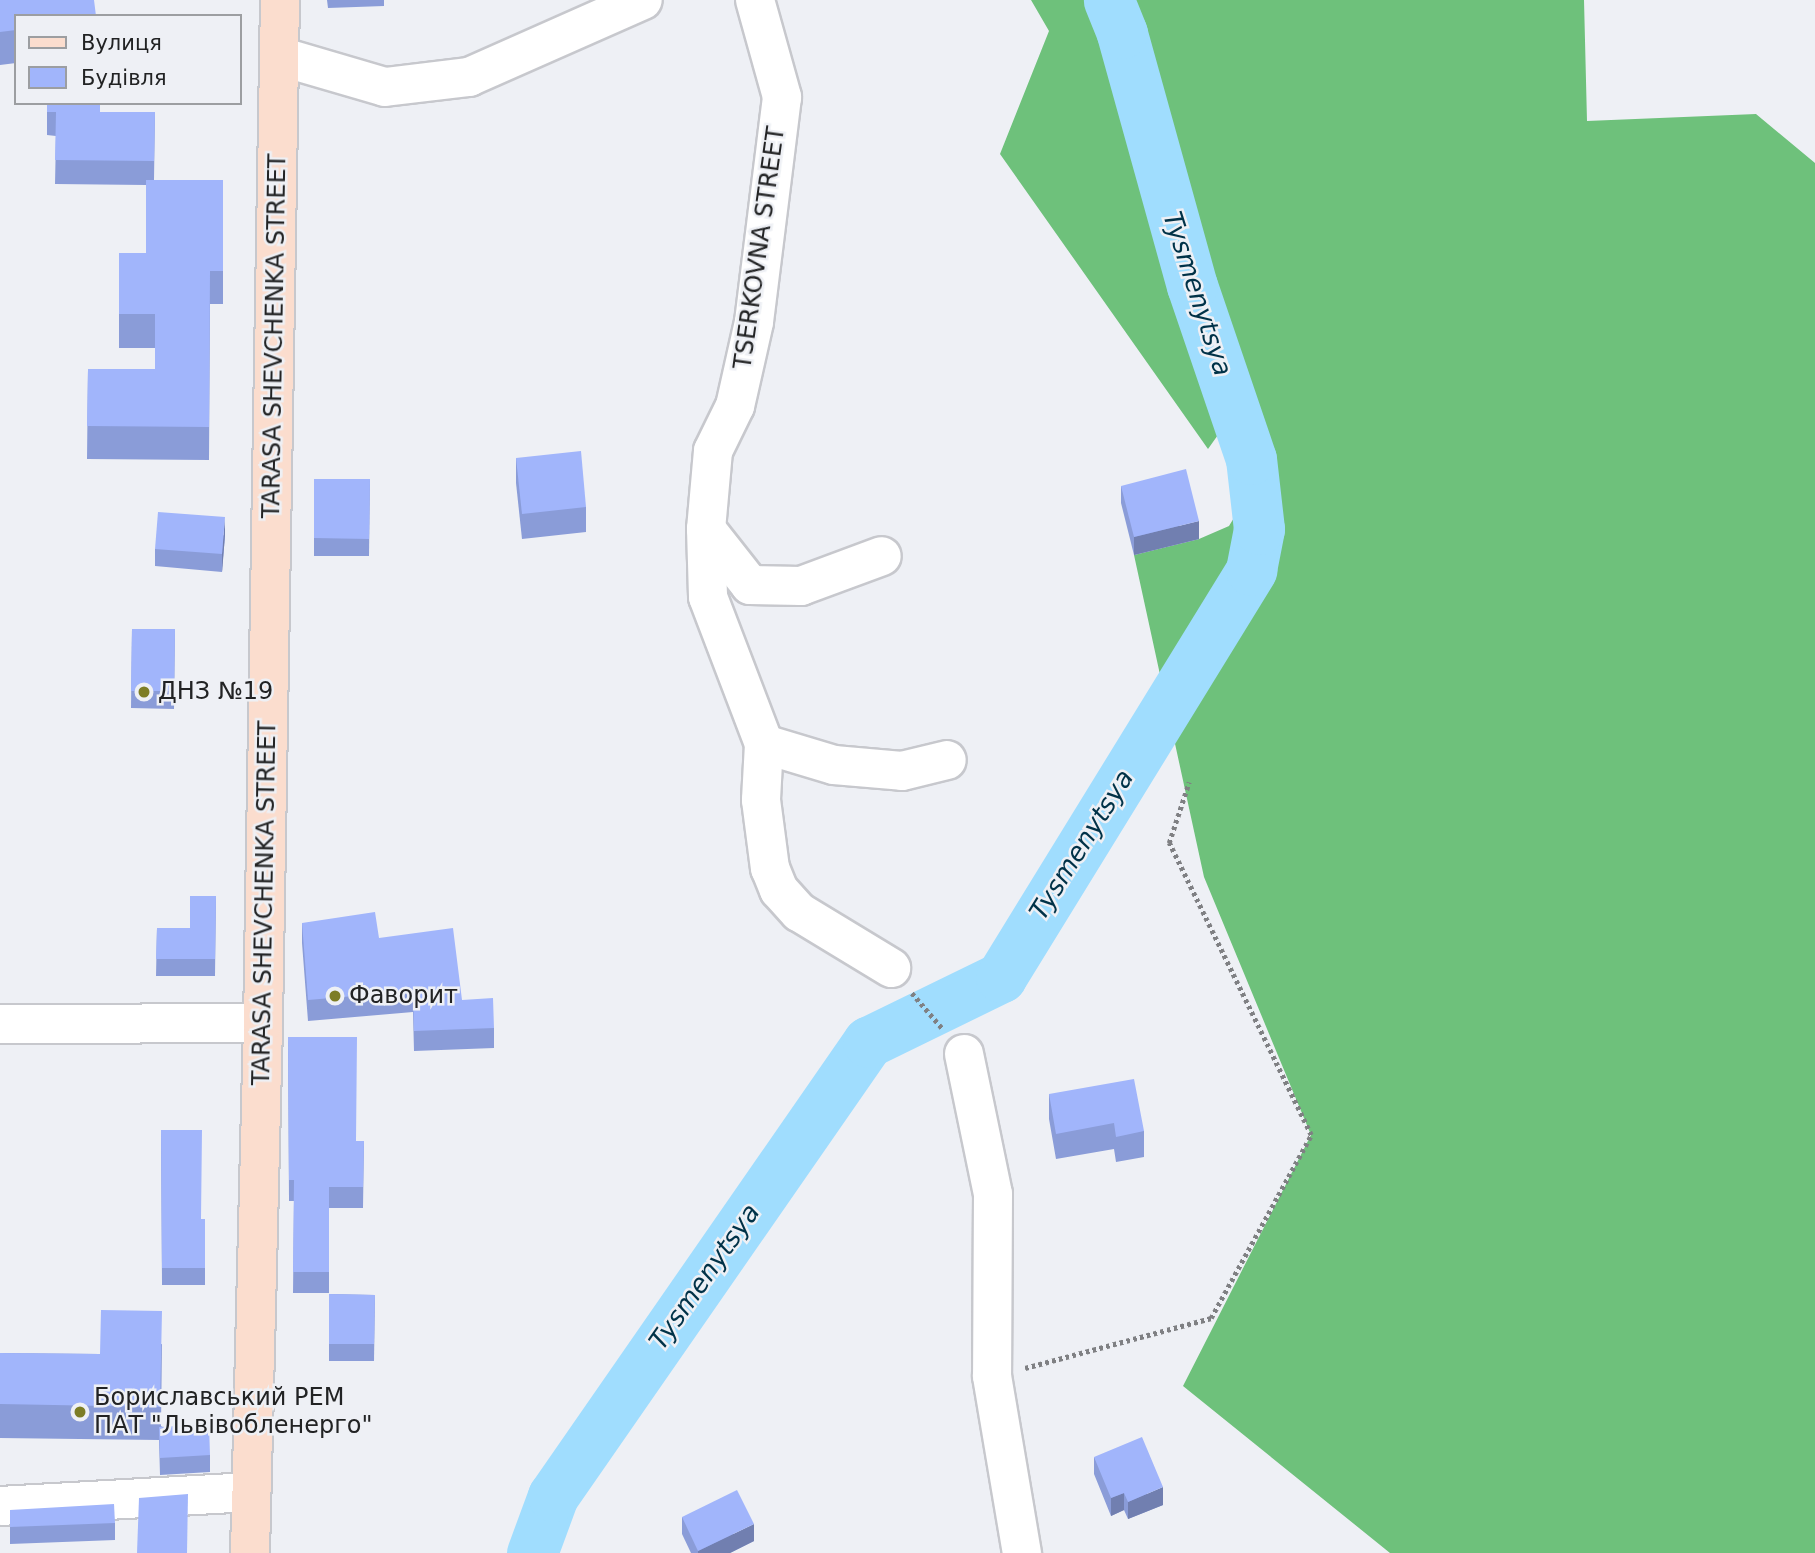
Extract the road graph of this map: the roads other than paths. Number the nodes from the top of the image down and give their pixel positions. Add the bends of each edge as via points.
1 (280, 0) edge
2 (643, 0) edge
3 (755, 0) edge
4 (279, 56) junction
5 (706, 529) junction
6 (882, 556) dead end
7 (764, 744) junction
8 (947, 760) dead end
9 (891, 968) road end
10 (263, 1023) junction
11 (0, 1024) edge
12 (964, 1054) road end
13 (251, 1492) junction
14 (0, 1506) edge
15 (250, 1553) edge
16 (1022, 1553) edge

1 - 4 main road, TARASA SHEVCHENKA STREET
2 - 4 lane via 469,77 384,87
3 - 5 lane, TSERKOVNA STREET via 782,97 754,322 735,406 713,451
4 - 10 main road, TARASA SHEVCHENKA STREET
5 - 6 lane via 750,584 801,586
5 - 7 lane, TSERKOVNA STREET via 708,597
7 - 8 lane via 834,765 902,771
7 - 9 lane, TSERKOVNA STREET via 761,800 771,868 779,890 799,912
10 - 11 lane
10 - 13 main road, TARASA SHEVCHENKA STREET
12 - 16 lane via 993,1194 992,1377
13 - 14 lane
13 - 15 main road, TARASA SHEVCHENKA STREET

